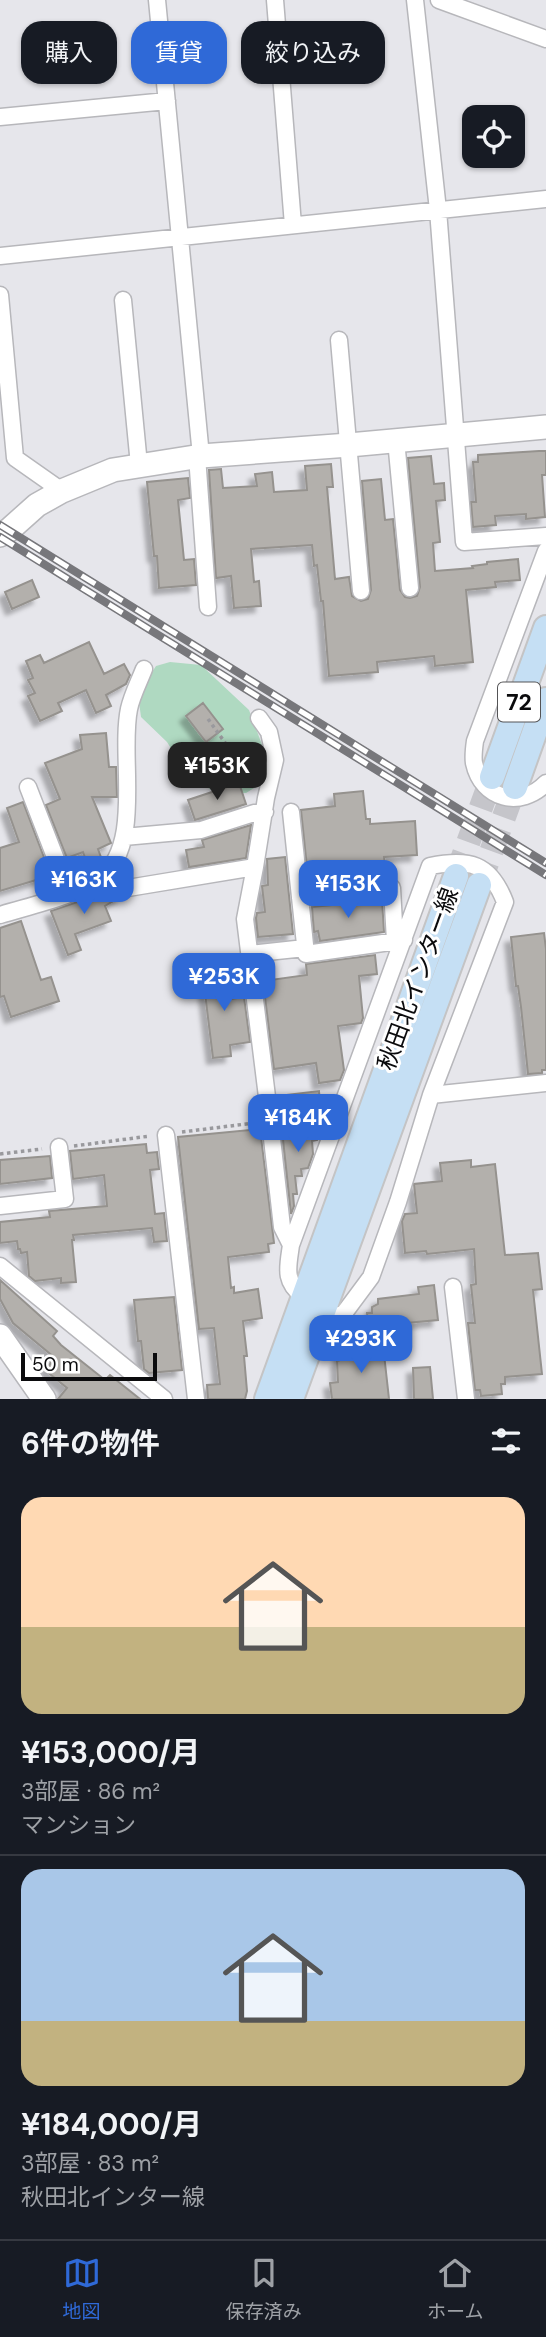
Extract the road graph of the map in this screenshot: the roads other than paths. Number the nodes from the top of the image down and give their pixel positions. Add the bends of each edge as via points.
1 (156, 0) edge
2 (275, 0) edge
3 (415, 0) edge
4 (439, 0) edge
5 (546, 39) edge
6 (167, 100) junction
7 (0, 117) edge
8 (546, 198) edge
9 (438, 210) junction
10 (293, 225) junction
11 (179, 237) junction
12 (0, 256) edge
13 (0, 295) edge
14 (123, 300) dead end
15 (339, 340) dead end
16 (546, 427) edge
17 (454, 435) junction
18 (396, 440) junction
19 (349, 445) junction
20 (199, 456) junction
21 (139, 465) junction
22 (62, 491) junction
23 (0, 535) edge
24 (546, 536) edge
25 (546, 551) edge
26 (410, 588) dead end
27 (361, 591) dead end
28 (208, 607) dead end
29 (546, 628) edge
30 (144, 669) dead end
31 (546, 700) edge
32 (259, 718) dead end
33 (492, 777) tunnel mouth
34 (546, 783) edge
35 (28, 787) dead end
36 (515, 787) tunnel mouth
37 (265, 805) junction
38 (291, 812) dead end
39 (124, 837) junction
40 (111, 865) junction
41 (256, 867) junction
42 (456, 876) tunnel mouth
43 (479, 885) tunnel mouth
44 (69, 893) junction
45 (300, 898) junction
46 (0, 915) edge
47 (400, 941) junction
48 (305, 948) junction
49 (250, 954) junction
50 (546, 1083) edge
51 (431, 1095) junction
52 (340, 1111) junction
53 (270, 1121) junction
54 (166, 1135) road end
55 (59, 1147) road end
56 (0, 1206) edge
57 (291, 1245) junction
58 (0, 1266) edge
59 (453, 1287) dead end
60 (303, 1296) junction
61 (318, 1325) junction
62 (0, 1336) edge
63 (44, 1399) edge
64 (164, 1399) edge
65 (196, 1399) edge
66 (267, 1399) edge
67 (291, 1399) edge
68 (466, 1399) edge

1 - 6 street
2 - 10 street
3 - 9 street
4 - 5 street
6 - 7 street
6 - 11 street
8 - 9 street
9 - 10 street
9 - 17 street
10 - 11 street
11 - 12 street
11 - 20 street
13 - 22 street via 15,458
14 - 21 street
15 - 19 street
16 - 17 street
17 - 18 street
17 - 24 street via 464,542
18 - 19 street
18 - 26 street
19 - 20 street
19 - 27 street
20 - 21 street
20 - 28 street
21 - 22 street via 113,470
22 - 23 street
25 - 34 street via 475,741 474,762 481,782 503,797 520,799 537,793
29 - 33 main road, 72
30 - 39 street via 129,708
31 - 36 main road, 72
32 - 37 street via 269,732 275,760
35 - 44 street
37 - 39 street via 201,830
37 - 41 street
38 - 45 street
39 - 40 street
40 - 41 street via 128,888
40 - 44 street via 103,877
41 - 49 street via 245,919
42 - 60 main road, 秋田北インター線
43 - 61 main road, 秋田北インター線
44 - 46 street
45 - 47 street via 393,888
45 - 48 street
47 - 48 street via 306,954
47 - 51 street via 430,866 468,862 486,872 499,887 505,902
47 - 52 street
48 - 49 street
49 - 53 street
50 - 51 street
51 - 61 street via 371,1277 345,1312
52 - 53 street
52 - 57 street
53 - 57 street via 282,1227
54 - 65 street
55 - 56 street via 65,1199
57 - 60 street via 288,1277 292,1288
58 - 64 street
59 - 68 street
60 - 66 main road, 秋田北インター線
61 - 67 main road, 秋田北インター線
62 - 63 street

